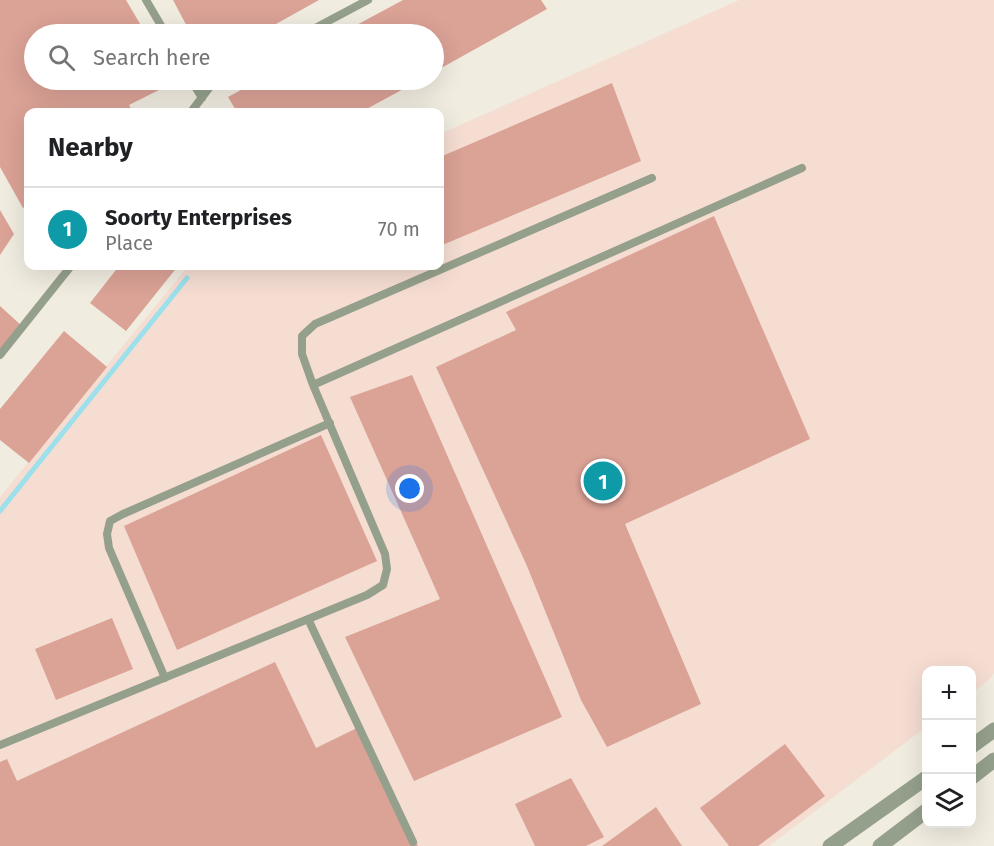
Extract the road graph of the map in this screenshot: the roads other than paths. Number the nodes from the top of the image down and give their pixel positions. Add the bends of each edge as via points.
1 (146, 0) edge
2 (368, 0) edge
3 (159, 24) edge
4 (323, 24) edge
5 (197, 90) edge
6 (208, 90) edge
7 (202, 98) junction
8 (193, 108) edge
9 (802, 168) dead end
10 (651, 178) dead end
11 (444, 268) edge
12 (67, 270) edge
13 (439, 270) edge
14 (0, 355) edge
15 (313, 385) junction
16 (330, 423) junction
17 (308, 619) junction
18 (165, 678) junction
19 (994, 730) edge
20 (976, 743) edge
21 (0, 745) edge
22 (994, 760) edge
23 (976, 774) edge
24 (922, 782) edge
25 (922, 815) edge
26 (413, 843) dead end
27 (830, 846) edge
28 (880, 846) edge

1 - 3 lane
2 - 4 lane
5 - 7 lane
6 - 7 lane
7 - 8 lane
9 - 15 lane
10 - 11 lane
12 - 14 lane
13 - 15 lane via 315,324 302,336 302,354
15 - 16 lane
16 - 17 lane via 385,554 387,569 383,585
16 - 18 lane via 110,521 109,548
17 - 18 lane
17 - 26 lane
18 - 21 lane
19 - 20 street
22 - 23 street
24 - 27 street
25 - 28 street

